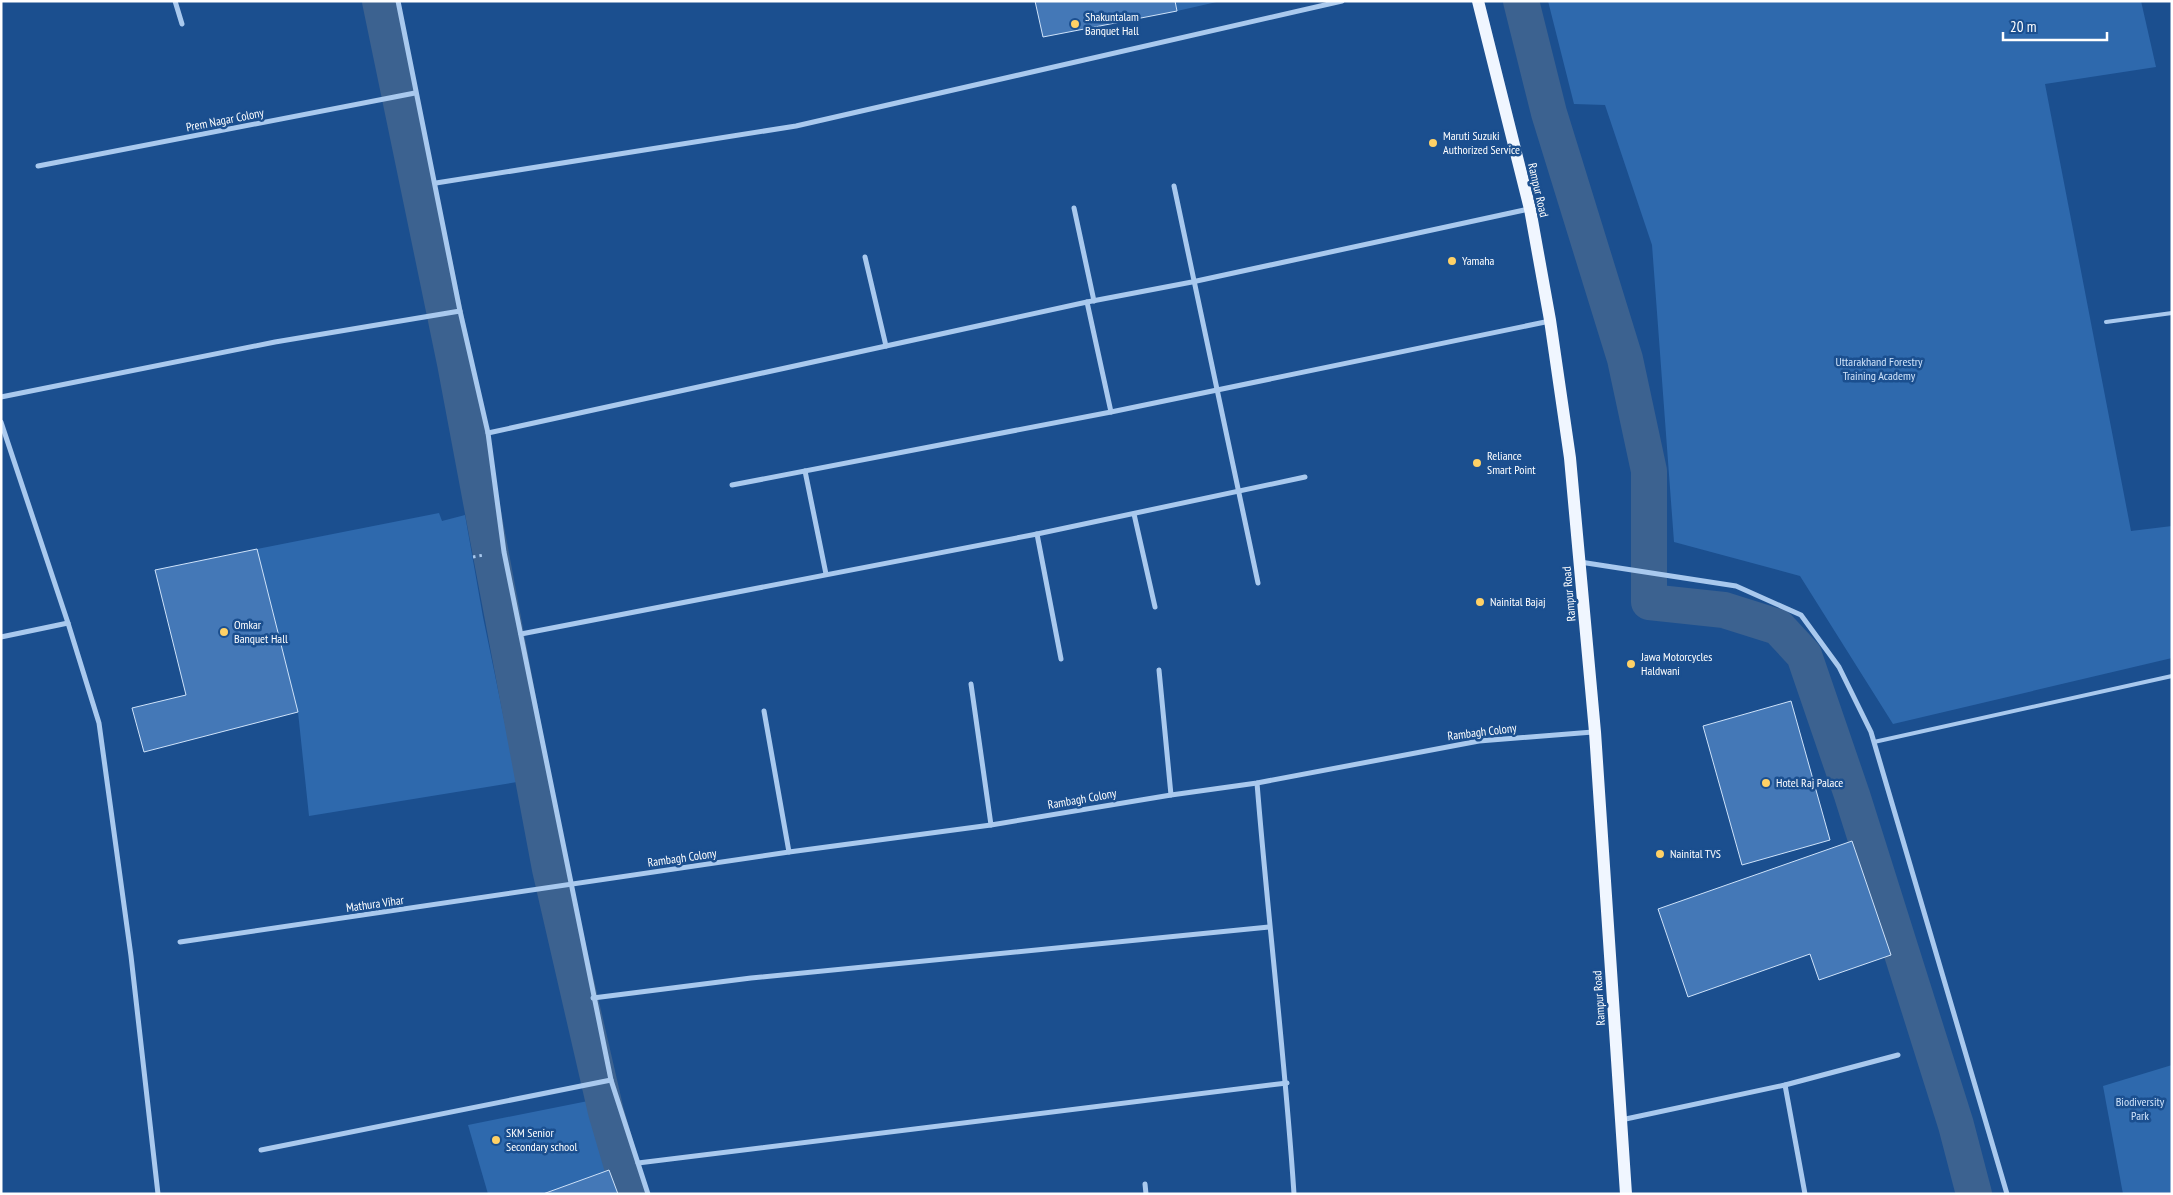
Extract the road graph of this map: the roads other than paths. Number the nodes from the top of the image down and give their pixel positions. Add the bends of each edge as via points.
1 (175, 1) edge
2 (398, 1) edge
3 (1342, 1) edge
4 (1478, 1) edge
5 (182, 24) dead end
6 (415, 93) junction
7 (38, 166) dead end
8 (436, 183) junction
9 (1174, 186) dead end
10 (1074, 208) dead end
11 (1530, 209) junction
12 (865, 258) dead end
13 (1192, 282) junction
14 (1094, 301) junction
15 (1087, 302) junction
16 (460, 311) junction
17 (2172, 313) edge
18 (1550, 320) junction
19 (2106, 322) dead end
20 (886, 346) junction
21 (1216, 390) junction
22 (1, 397) edge
23 (1111, 412) junction
24 (1, 422) edge
25 (488, 433) junction
26 (805, 471) junction
27 (1304, 477) dead end
28 (732, 485) dead end
29 (1238, 492) junction
30 (1134, 514) junction
31 (1037, 534) junction
32 (1579, 561) junction
33 (826, 574) junction
34 (1258, 583) dead end
35 (1155, 607) dead end
36 (68, 623) junction
37 (520, 634) junction
38 (1, 637) edge
39 (1061, 659) dead end
40 (1159, 670) dead end
41 (2172, 676) edge
42 (971, 684) dead end
43 (764, 711) dead end
44 (1595, 732) junction
45 (1874, 742) junction
46 (1257, 783) junction
47 (1171, 794) junction
48 (991, 825) junction
49 (789, 852) junction
50 (573, 884) junction
51 (1269, 927) junction
52 (180, 942) dead end
53 (593, 998) junction
54 (1898, 1055) dead end
55 (610, 1080) junction
56 (1287, 1083) junction
57 (1785, 1085) junction
58 (1621, 1120) junction
59 (261, 1150) dead end
60 (638, 1163) junction
61 (1145, 1184) dead end
62 (158, 1194) edge
63 (648, 1194) edge
64 (1146, 1194) edge
65 (1294, 1194) edge
66 (1626, 1194) edge
67 (1805, 1194) edge
68 (2007, 1194) edge

1 - 5 street
2 - 6 street
3 - 8 street via 796,126
4 - 11 main road, Rampur Road
6 - 7 street, Prem Nagar Colony
6 - 8 street
8 - 16 street
9 - 13 street
10 - 14 street
11 - 13 street
11 - 18 main road, Rampur Road
12 - 20 street
13 - 14 street
13 - 21 street
14 - 15 street
15 - 20 street
15 - 23 street
16 - 22 street
16 - 25 street
17 - 19 lane
18 - 21 street
18 - 32 main road, Rampur Road via 1570,458
20 - 25 street
21 - 23 street
21 - 29 street
23 - 26 street
24 - 36 street
25 - 37 street via 504,552
26 - 28 street
26 - 33 street
27 - 29 street
29 - 30 street
29 - 34 street
30 - 31 street
30 - 35 street
31 - 33 street
31 - 39 street
32 - 44 main road, Rampur Road
32 - 45 street via 1736,586 1801,615 1839,667
33 - 37 street
36 - 38 street
36 - 62 street via 98,723 131,956
37 - 50 street
40 - 47 street
41 - 45 lane
42 - 48 street
43 - 49 street
44 - 46 street, Rambagh Colony via 1480,741
44 - 58 main road, Rampur Road
45 - 68 street
46 - 47 street, Rambagh Colony
46 - 51 street
47 - 48 street, Rambagh Colony
48 - 49 street, Rambagh Colony
49 - 50 street, Rambagh Colony
50 - 52 street, Mathura Vihar
50 - 53 street
51 - 53 street via 751,978
51 - 56 street
53 - 55 street
54 - 57 street
55 - 59 street
55 - 60 street
56 - 60 street
56 - 65 street
57 - 58 street
57 - 67 street
58 - 66 main road, Rampur Road
60 - 63 street
61 - 64 street

